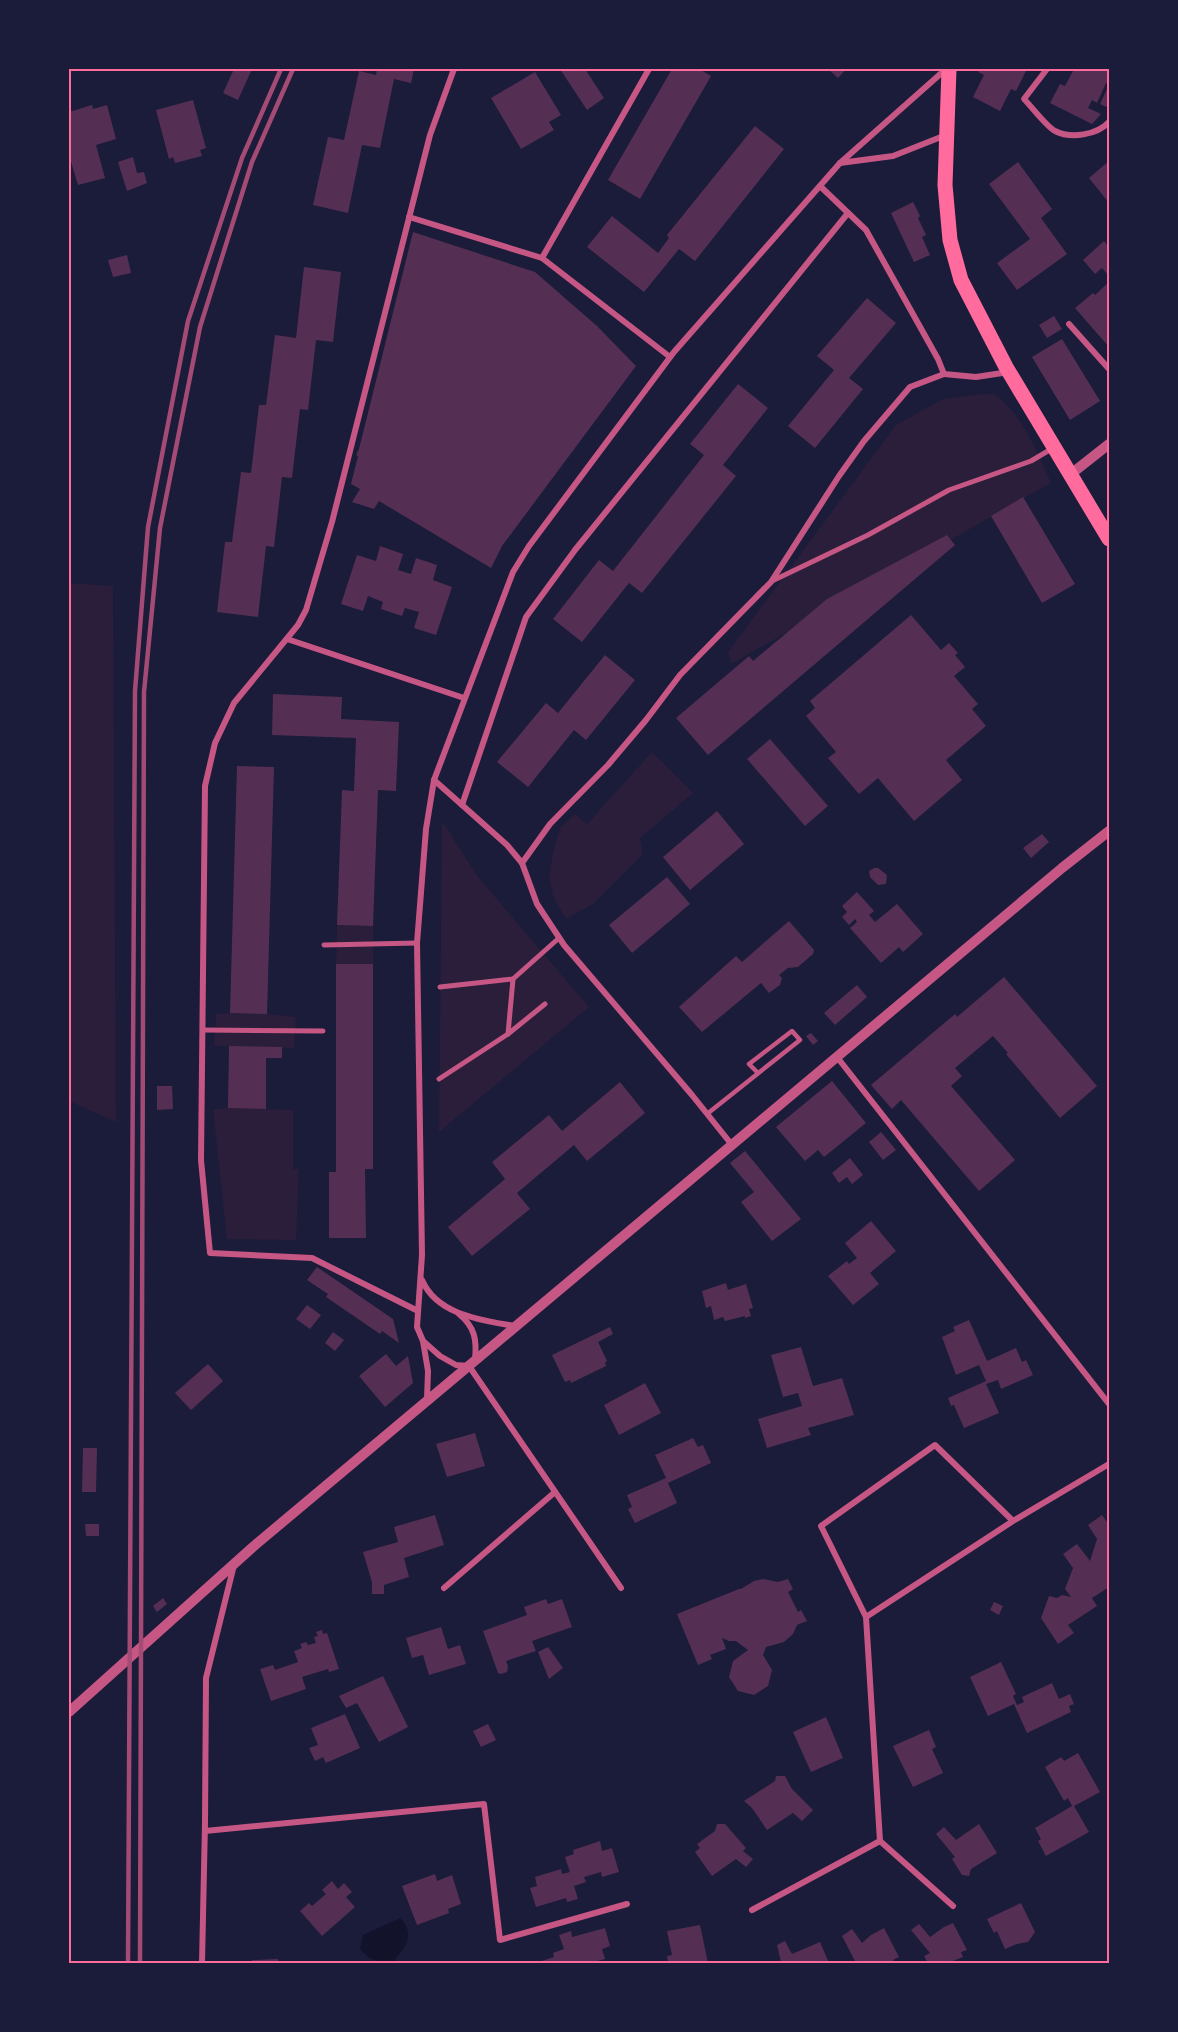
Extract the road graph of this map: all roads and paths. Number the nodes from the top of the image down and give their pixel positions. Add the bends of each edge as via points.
1 (454, 69) edge
2 (649, 69) edge
3 (948, 69) edge
4 (1047, 69) edge
5 (1108, 125) edge
6 (946, 135) junction
7 (840, 163) junction
8 (820, 186) junction
9 (848, 213) junction
10 (409, 217) junction
11 (542, 258) junction
12 (1069, 324) dead end
13 (670, 357) junction
14 (1109, 369) edge
15 (1009, 372) junction
16 (944, 374) junction
17 (1109, 444) edge
18 (1055, 447) junction
19 (1071, 474) junction
20 (1109, 539) edge
21 (771, 582) junction
22 (287, 639) junction
23 (464, 698) junction
24 (434, 780) junction
25 (462, 805) junction
26 (1109, 831) edge
27 (522, 863) junction
28 (559, 938) junction
29 (417, 943) junction
30 (324, 945) dead end
31 (513, 979) junction
32 (440, 987) dead end
33 (545, 1004) dead end
34 (203, 1030) junction
35 (323, 1031) dead end
36 (508, 1034) junction
37 (837, 1057) junction
38 (758, 1073) junction
39 (439, 1079) dead end
40 (707, 1114) junction
41 (732, 1145) junction
42 (421, 1276) junction
43 (418, 1311) junction
44 (457, 1312) junction
45 (516, 1326) junction
46 (423, 1341) junction
47 (472, 1363) junction
48 (427, 1401) junction
49 (1109, 1404) edge
50 (1109, 1464) edge
51 (555, 1492) junction
52 (1013, 1521) junction
53 (235, 1563) junction
54 (444, 1588) dead end
55 (621, 1588) dead end
56 (866, 1617) junction
57 (69, 1712) edge
58 (205, 1831) junction
59 (880, 1841) junction
60 (627, 1904) dead end
61 (953, 1906) dead end
62 (752, 1910) dead end
63 (202, 1963) edge

1 - 10 street via 430,135
2 - 11 street
3 - 6 main road
3 - 7 street
4 - 5 street via 1024,99 1054,130 1075,135
6 - 7 street via 893,156
6 - 15 main road via 950,240 961,280
7 - 8 street
8 - 9 street
8 - 13 street
9 - 16 street via 866,230
9 - 25 street via 575,550 526,617
10 - 11 street
10 - 22 street via 322,555 306,610
11 - 13 street
12 - 14 street
13 - 23 street via 513,572
15 - 16 street via 976,377
15 - 18 main road
16 - 21 street via 910,387 864,441
17 - 19 street
18 - 19 main road
18 - 21 street via 1031,461 949,490
19 - 20 main road
21 - 27 street via 680,675 608,765 550,824
22 - 23 street
22 - 34 street via 234,703 208,768
23 - 24 street
24 - 25 street
24 - 29 street
25 - 27 street
26 - 37 street
27 - 28 street via 537,904
28 - 31 street
28 - 40 street
29 - 30 street
29 - 42 street
31 - 32 street
31 - 36 street
33 - 36 street
34 - 35 street
34 - 43 street via 201,1160 210,1253 312,1258
36 - 39 street
37 - 41 street
37 - 49 street
38 - 38 lane via 800,1040 792,1031 749,1064
38 - 40 lane
40 - 41 street
41 - 45 street
42 - 43 street
42 - 44 street via 437,1302
43 - 46 street via 417,1327
44 - 45 street
44 - 47 street via 475,1333
45 - 47 street
46 - 47 street via 456,1365
46 - 48 street
47 - 48 street
47 - 51 street
48 - 53 street
50 - 52 street
51 - 54 street
51 - 55 street
52 - 56 street
52 - 56 street via 935,1446 821,1526
53 - 57 street
53 - 58 street via 206,1678
56 - 59 street
58 - 60 street via 484,1804 500,1940
58 - 63 street
59 - 61 street
59 - 62 street

